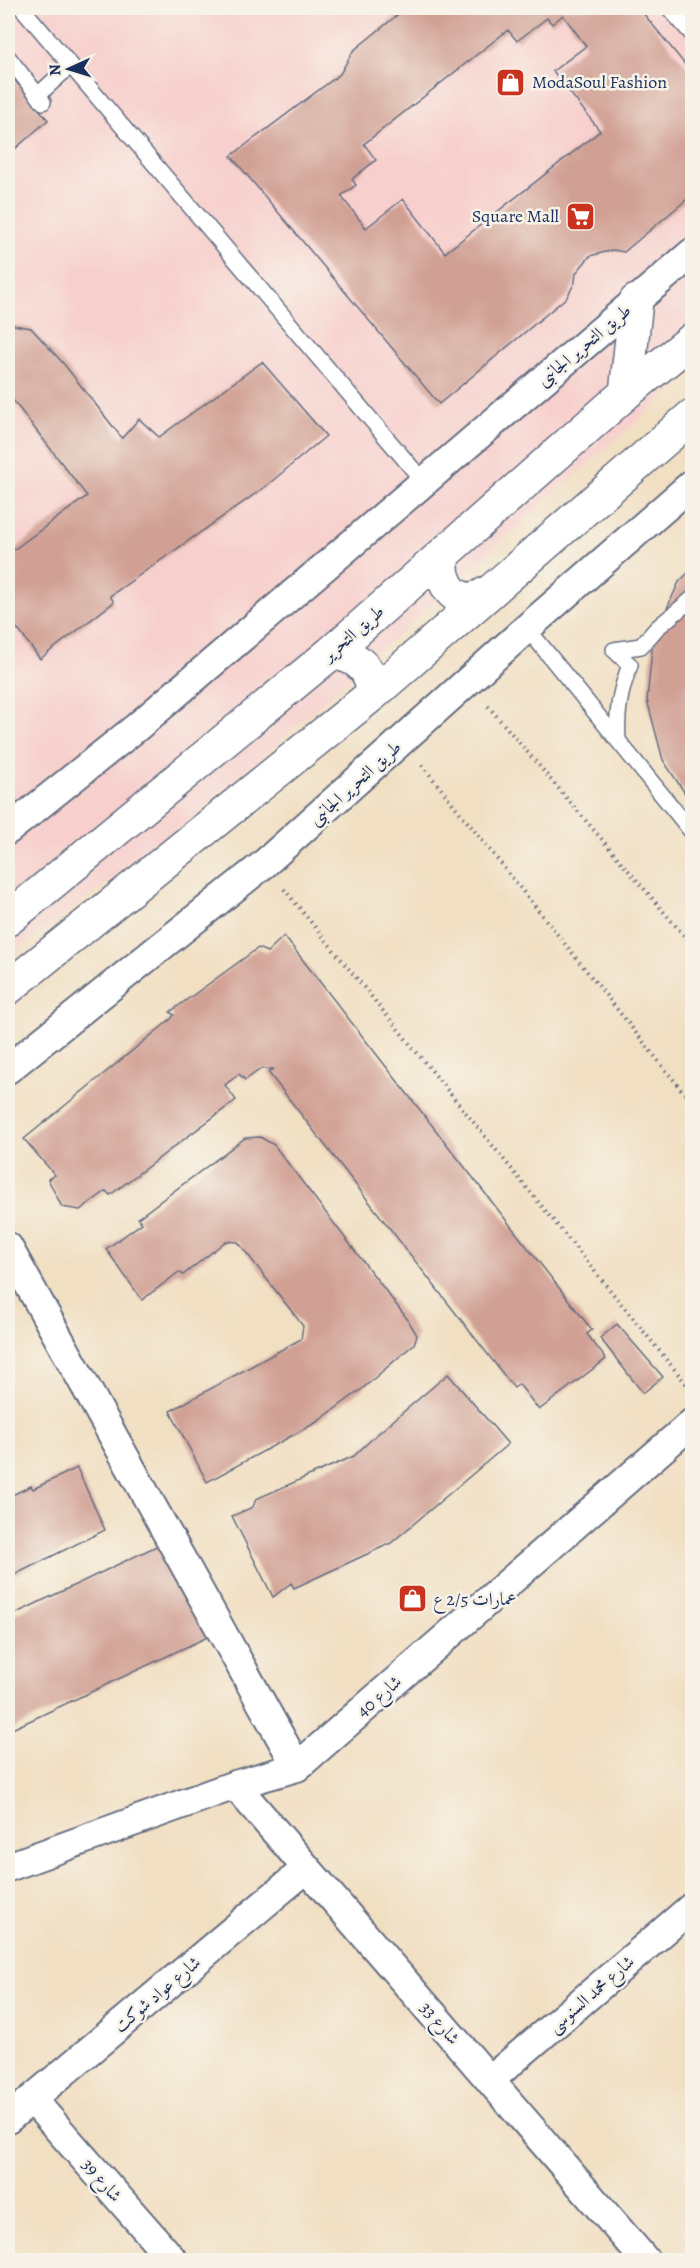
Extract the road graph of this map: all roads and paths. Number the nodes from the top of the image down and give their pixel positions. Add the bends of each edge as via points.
1 (22, 8) edge
2 (669, 8) edge
3 (693, 34) edge
4 (8, 57) edge
5 (71, 65) junction
6 (693, 253) edge
7 (636, 301) junction
8 (693, 340) edge
9 (626, 393) junction
10 (693, 416) edge
11 (423, 481) junction
12 (693, 484) edge
13 (443, 556) junction
14 (487, 593) junction
15 (693, 599) edge
16 (527, 628) junction
17 (331, 653) junction
18 (467, 682) junction
19 (373, 694) junction
20 (402, 741) junction
21 (618, 741) junction
22 (8, 830) edge
23 (693, 832) edge
24 (264, 864) junction
25 (8, 919) edge
26 (693, 945) edge
27 (8, 988) edge
28 (8, 1069) edge
29 (693, 1103) edge
30 (8, 1247) edge
31 (693, 1391) edge
32 (693, 1423) edge
33 (297, 1767) junction
34 (236, 1785) junction
35 (8, 1867) edge
36 (307, 1868) junction
37 (693, 1907) edge
38 (490, 2080) junction
39 (32, 2099) junction
40 (8, 2119) edge
41 (173, 2260) edge
42 (645, 2260) edge

1 - 5 lane
2 - 3 lane
4 - 5 lane via 41,98
5 - 11 lane
6 - 7 street, طريق التحرير الجانبى
7 - 9 street
7 - 11 street, طريق التحرير الجانبى
8 - 9 street, طريق التحرير
9 - 13 street, طريق التحرير
10 - 14 street
11 - 22 street, طريق التحرير الجانبى via 137,727
12 - 16 street, طريق التحرير الجانبى
13 - 14 street via 442,577 455,594 477,600
13 - 17 street, طريق التحرير
14 - 19 street
15 - 21 lane via 657,628 642,646 614,650 630,665 618,704
16 - 18 street, طريق التحرير الجانبى
16 - 21 lane
17 - 19 street via 342,653 363,665 370,674
17 - 25 street, طريق التحرير
18 - 20 street, طريق التحرير الجانبى
18 - 26 path
19 - 27 street
20 - 24 street, طريق التحرير الجانبى
20 - 29 path
21 - 23 lane
24 - 28 street, طريق التحرير الجانبى
24 - 31 path
30 - 33 street
32 - 33 street, شارع 40
33 - 34 street, شارع 40
34 - 35 street, شارع 40
34 - 36 street, شارع 33
36 - 38 street, شارع 33
36 - 39 street, شارع عواد شوكت
37 - 38 street, شارع محمد السنوسى
38 - 42 street, شارع 33
39 - 40 street, شارع عواد شوكت
39 - 41 street, شارع 39

